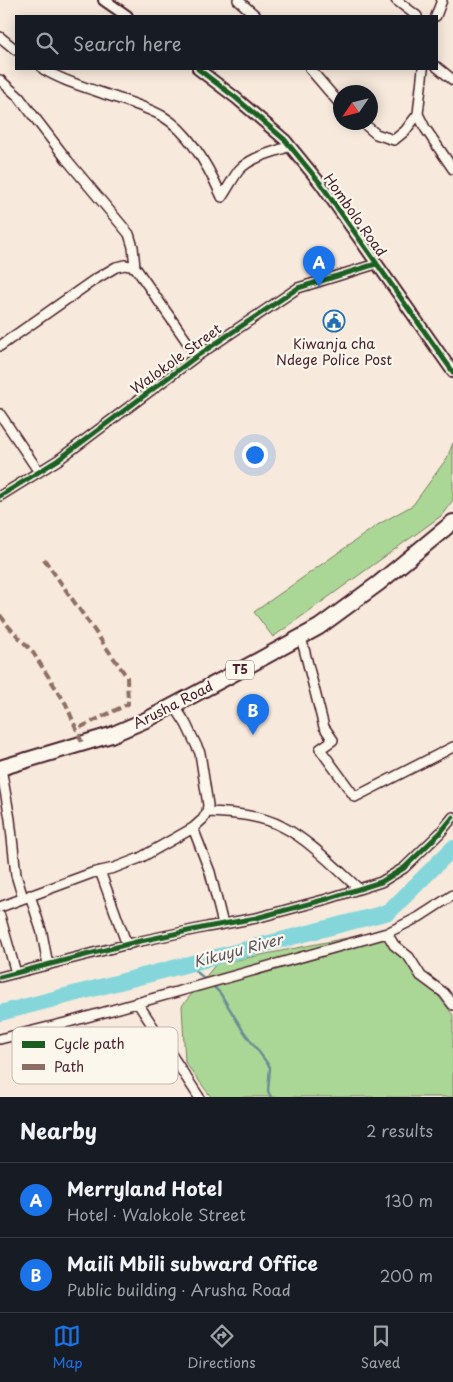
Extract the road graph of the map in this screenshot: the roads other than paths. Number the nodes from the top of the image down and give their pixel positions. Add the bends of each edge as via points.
1 (104, 0) edge
2 (238, 0) edge
3 (396, 0) edge
4 (442, 0) edge
5 (125, 15) edge
6 (255, 15) edge
7 (416, 15) edge
8 (436, 15) edge
9 (0, 37) edge
10 (15, 49) edge
11 (438, 67) edge
12 (45, 70) edge
13 (199, 70) edge
14 (311, 70) edge
15 (423, 70) edge
16 (0, 80) edge
17 (453, 80) edge
18 (333, 96) edge
19 (418, 114) junction
20 (371, 130) edge
21 (290, 146) junction
22 (453, 169) edge
23 (376, 264) junction
24 (134, 267) junction
25 (0, 346) edge
26 (196, 356) junction
27 (453, 372) edge
28 (0, 414) edge
29 (39, 472) junction
30 (0, 496) edge
31 (453, 522) edge
32 (301, 637) junction
33 (174, 705) junction
34 (453, 746) edge
35 (1, 768) edge
36 (207, 812) junction
37 (453, 817) edge
38 (193, 828) junction
39 (100, 871) junction
40 (359, 889) junction
41 (453, 895) edge
42 (26, 897) junction
43 (0, 907) edge
44 (0, 916) edge
45 (223, 924) junction
46 (387, 933) junction
47 (127, 945) junction
48 (48, 965) junction
49 (16, 973) junction
50 (0, 977) edge
51 (137, 1002) junction
52 (453, 1005) edge
53 (42, 1027) edge
54 (153, 1027) edge
55 (178, 1065) edge
56 (199, 1097) edge

1 - 5 street
2 - 6 street
3 - 7 street
4 - 8 street
9 - 10 street
11 - 17 street
12 - 21 street via 164,117 194,148 222,197 239,170 248,163
13 - 21 street, Hombolo Road
14 - 18 street
15 - 19 street
16 - 24 street via 20,98 129,234 134,247
19 - 20 street via 394,140
19 - 22 street
21 - 23 street, Hombolo Road
23 - 26 street, Walokole Street via 298,288
23 - 27 street, Hombolo Road
24 - 25 street via 116,267
24 - 26 street
26 - 29 street, Walokole Street
28 - 29 street
29 - 30 street, Walokole Street
31 - 32 highway, Arusha Road / T5 via 379,583
32 - 33 highway, Arusha Road / T5
32 - 34 street via 324,727 333,740 320,749 355,798
33 - 35 highway, Arusha Road / T5 via 111,736
33 - 36 street via 200,753
35 - 42 street via 16,875
36 - 38 street
36 - 40 street via 243,814 283,826
37 - 40 street via 404,868 381,882
38 - 39 street via 140,858
38 - 45 street via 210,872
39 - 42 street
39 - 47 street
40 - 45 street
41 - 46 street
42 - 43 street
42 - 48 street via 42,933
44 - 49 street
45 - 47 street
46 - 51 street
46 - 52 street via 421,976 444,993
47 - 48 street
48 - 49 street
49 - 50 street
51 - 53 street
51 - 54 street
55 - 56 street

